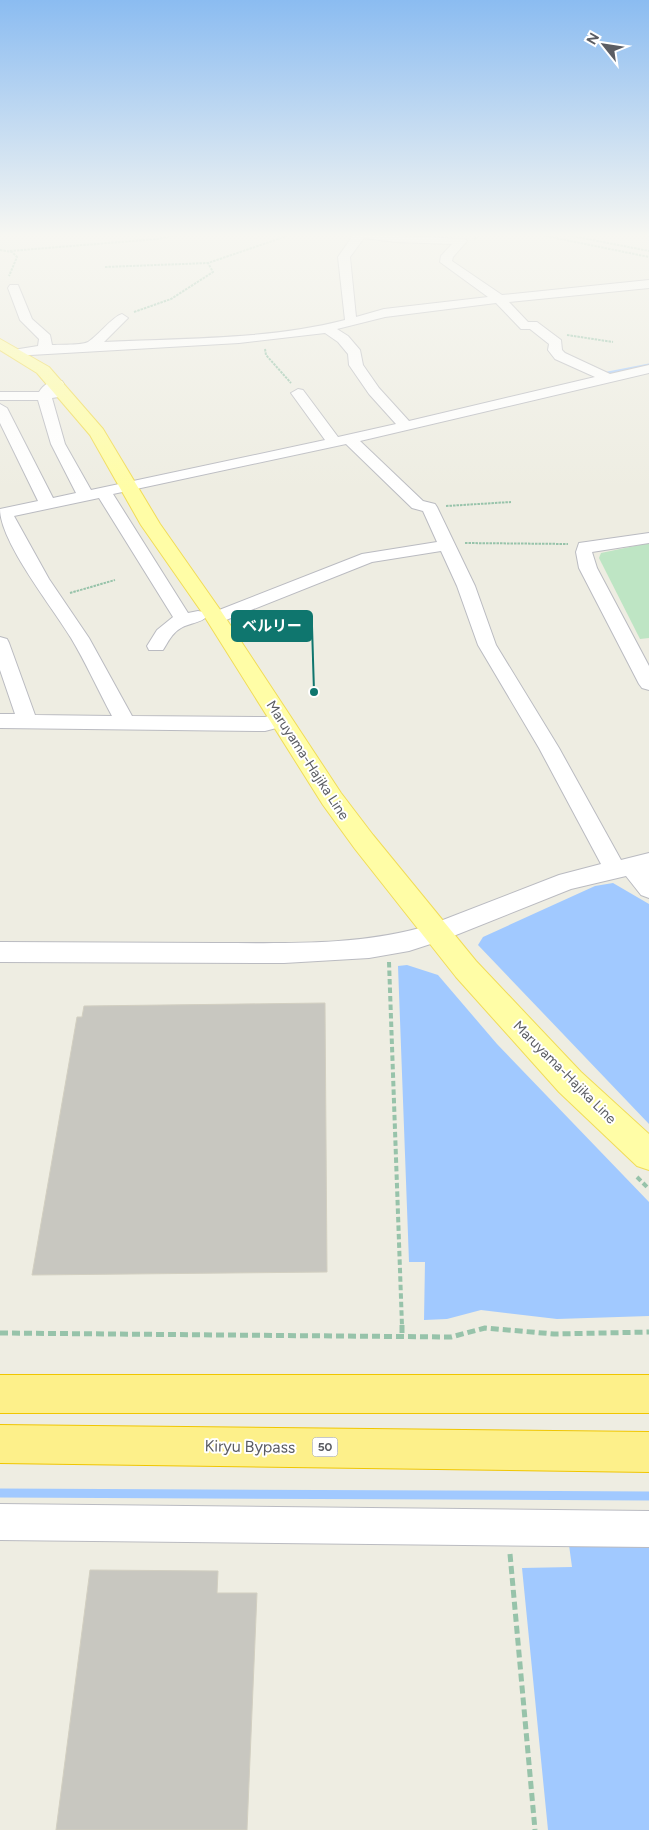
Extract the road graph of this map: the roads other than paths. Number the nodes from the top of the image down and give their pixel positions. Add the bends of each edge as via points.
1 (26, 319) edge
2 (121, 319) edge
3 (519, 319) edge
4 (352, 320) edge
5 (328, 329) junction
6 (90, 346) junction
7 (9, 348) edge
8 (45, 349) junction
9 (649, 369) edge
10 (608, 378) junction
11 (55, 391) junction
12 (298, 393) road end
13 (1, 400) edge
14 (405, 426) junction
15 (342, 440) junction
16 (127, 488) junction
17 (104, 493) junction
18 (86, 496) junction
19 (48, 504) junction
20 (2, 514) edge
21 (649, 538) edge
22 (447, 545) junction
23 (175, 559) junction
24 (150, 567) junction
25 (213, 616) junction
26 (183, 619) junction
27 (0, 643) edge
28 (156, 646) dead end
29 (649, 684) edge
30 (281, 720) junction
31 (0, 721) edge
32 (24, 721) junction
33 (122, 721) junction
34 (633, 866) edge
35 (649, 889) edge
36 (437, 932) junction
37 (0, 952) edge
38 (649, 1155) edge
39 (0, 1394) edge
40 (649, 1394) edge
41 (0, 1444) edge
42 (649, 1452) edge
43 (0, 1522) edge
44 (649, 1529) edge

1 - 8 street via 45,338
2 - 6 street
3 - 10 street via 552,339 560,356
4 - 5 street
5 - 6 street via 262,337
5 - 14 street via 355,353 356,366
6 - 8 street
7 - 8 street
7 - 11 main road, Maruyama-Hajika Line via 43,370
9 - 10 street
10 - 14 street
11 - 13 street
11 - 16 main road, Maruyama-Hajika Line via 97,433
11 - 18 street via 61,451
12 - 15 street
13 - 19 street
14 - 15 street
15 - 16 street
15 - 22 street via 418,505 430,507
16 - 17 street
16 - 23 main road, Maruyama-Hajika Line
17 - 18 street
17 - 24 street
18 - 19 street
19 - 20 street
20 - 33 street via 80,638
21 - 29 street via 585,548 584,552 588,568
22 - 25 street via 368,558
22 - 34 street via 466,586 486,645 549,748
23 - 24 street
23 - 25 main road, Maruyama-Hajika Line
24 - 26 street
25 - 26 street
25 - 30 main road, Maruyama-Hajika Line
26 - 28 street via 166,629
27 - 32 street via 25,714
30 - 33 street via 265,724
30 - 36 main road, Maruyama-Hajika Line via 332,799
31 - 32 street
32 - 33 street
34 - 35 street
34 - 36 street via 567,881
36 - 37 street via 409,941 327,952
36 - 38 main road, Maruyama-Hajika Line via 466,969 570,1082
39 - 40 highway
41 - 42 highway, Kiryu Bypass / 50
43 - 44 street

